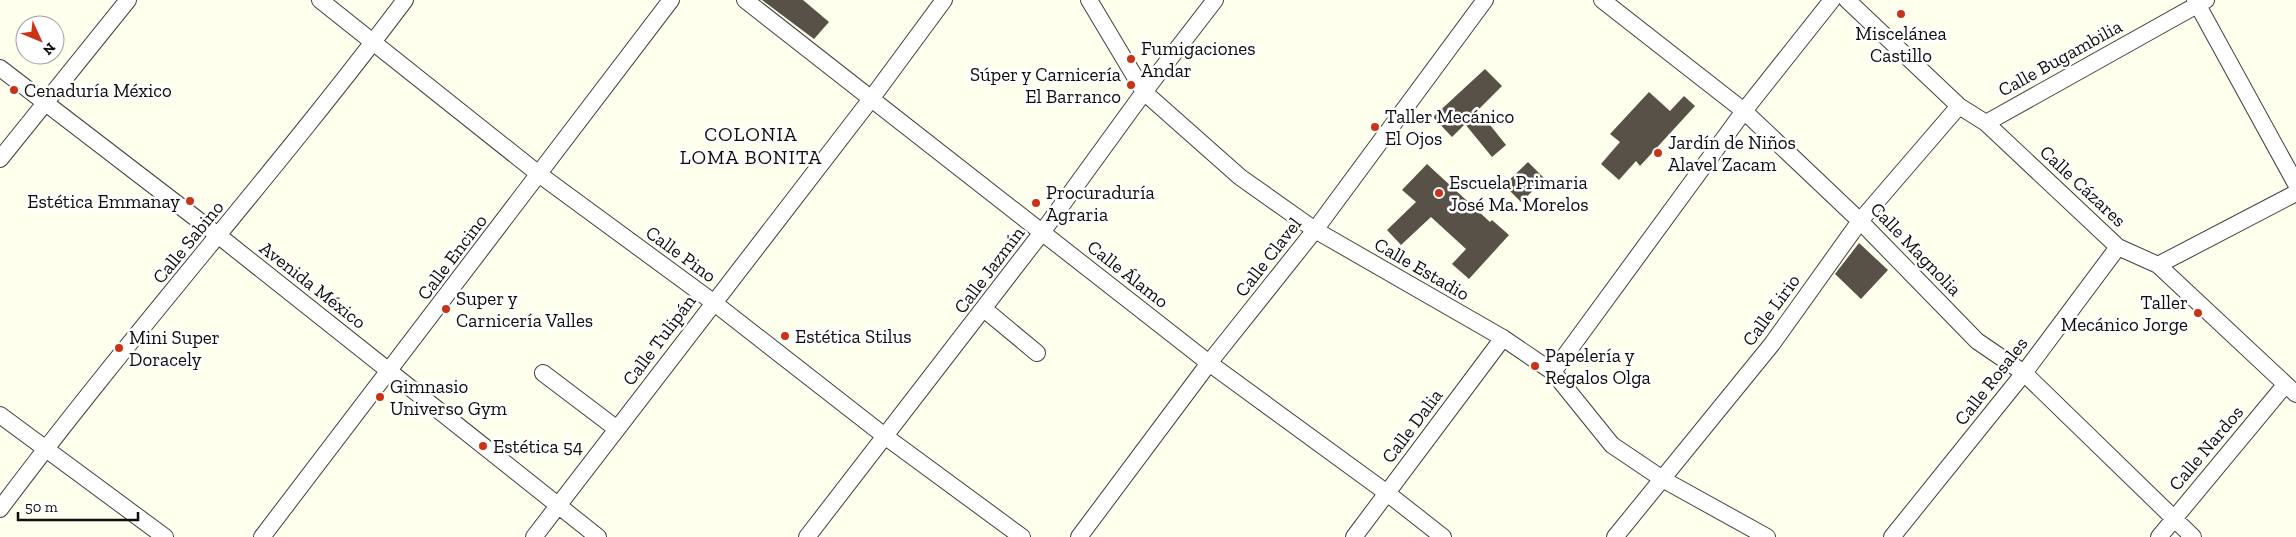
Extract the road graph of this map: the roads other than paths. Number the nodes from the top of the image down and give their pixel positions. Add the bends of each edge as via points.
1 (128, 0) edge
2 (320, 0) edge
3 (405, 0) edge
4 (671, 0) edge
5 (745, 0) edge
6 (944, 0) edge
7 (1089, 0) edge
8 (1215, 0) edge
9 (1485, 0) edge
10 (1602, 0) edge
11 (1832, 0) edge
12 (1846, 0) edge
13 (2200, 2) edge
14 (373, 42) junction
15 (0, 68) edge
16 (1144, 92) junction
17 (871, 99) junction
18 (46, 103) junction
19 (1959, 106) junction
20 (1744, 111) junction
21 (1986, 123) junction
22 (0, 160) edge
23 (540, 175) junction
24 (2296, 184) edge
25 (2296, 193) edge
26 (1860, 221) junction
27 (1315, 230) junction
28 (1043, 231) junction
29 (219, 236) junction
30 (2118, 247) junction
31 (2158, 265) junction
32 (713, 302) junction
33 (984, 309) junction
34 (1503, 338) junction
35 (1037, 353) dead end
36 (1209, 363) junction
37 (390, 371) junction
38 (1553, 372) junction
39 (543, 373) dead end
40 (2024, 373) junction
41 (2291, 390) edge
42 (0, 415) edge
43 (617, 429) junction
44 (886, 437) junction
45 (45, 450) junction
46 (1664, 480) junction
47 (1387, 493) junction
48 (558, 505) junction
49 (0, 509) edge
50 (2172, 519) junction
51 (584, 532) edge
52 (165, 537) edge
53 (262, 537) edge
54 (534, 537) edge
55 (598, 537) edge
56 (807, 537) edge
57 (1022, 537) edge
58 (1079, 537) edge
59 (1354, 537) edge
60 (1443, 537) edge
61 (1615, 537) edge
62 (1767, 537) edge
63 (1892, 537) edge
64 (2159, 537) edge
65 (2192, 537) edge

1 - 18 street
2 - 14 street, Calle Pino
3 - 14 street, Calle Sabino
4 - 23 street, Calle Encino
5 - 17 street, Calle Álamo
6 - 17 street, Calle Tulipán
7 - 16 street, Calle Estadio
8 - 16 street, Calle Jazmín
9 - 27 street, Calle Clavel
10 - 20 street, Calle Magnolia
11 - 20 street
12 - 19 street, Calle Cázares
13 - 21 street, Calle Bugambilia
13 - 24 street
14 - 23 street, Calle Pino
14 - 29 street, Calle Sabino
15 - 18 street, Avenida México
16 - 27 street, Calle Estadio via 1240,177
16 - 28 street, Calle Jazmín
17 - 28 street, Calle Álamo
17 - 32 street, Calle Tulipán
18 - 22 street
18 - 29 street, Avenida México
19 - 21 street, Calle Cázares
19 - 26 street, Calle Lirio
20 - 26 street, Calle Magnolia
20 - 38 street
21 - 30 street, Calle Cázares
23 - 32 street, Calle Pino
23 - 37 street, Calle Encino
25 - 31 street
26 - 40 street, Calle Magnolia via 1977,341
26 - 46 street, Calle Lirio via 1772,344
27 - 34 street, Calle Estadio
27 - 36 street, Calle Clavel
28 - 33 street, Calle Jazmín
28 - 36 street, Calle Álamo
29 - 37 street, Avenida México
29 - 45 street, Calle Sabino
30 - 31 street, Calle Cázares
30 - 40 street, Calle Rosales
31 - 41 street, Calle Cázares
32 - 43 street, Calle Tulipán
32 - 44 street, Calle Pino
33 - 35 street
33 - 44 street, Calle Jazmín
34 - 38 street, Calle Estadio
34 - 47 street, Calle Dalia
36 - 47 street, Calle Álamo
36 - 58 street, Calle Clavel
37 - 48 street, Avenida México
37 - 53 street, Calle Encino
38 - 46 street, Calle Estadio via 1612,445
39 - 43 street
40 - 50 street, Calle Magnolia
40 - 63 street, Calle Rosales
41 - 50 street, Calle Nardos
42 - 45 street
43 - 48 street, Calle Tulipán
44 - 56 street, Calle Jazmín
44 - 57 street, Calle Pino
45 - 49 street, Calle Sabino
45 - 52 street
46 - 61 street, Calle Lirio
46 - 62 street, Calle Estadio
47 - 59 street, Calle Dalia
47 - 60 street, Calle Álamo
48 - 51 street, Avenida México
48 - 54 street, Calle Tulipán
50 - 64 street, Calle Nardos
50 - 65 street, Calle Magnolia
51 - 55 street, Avenida México

